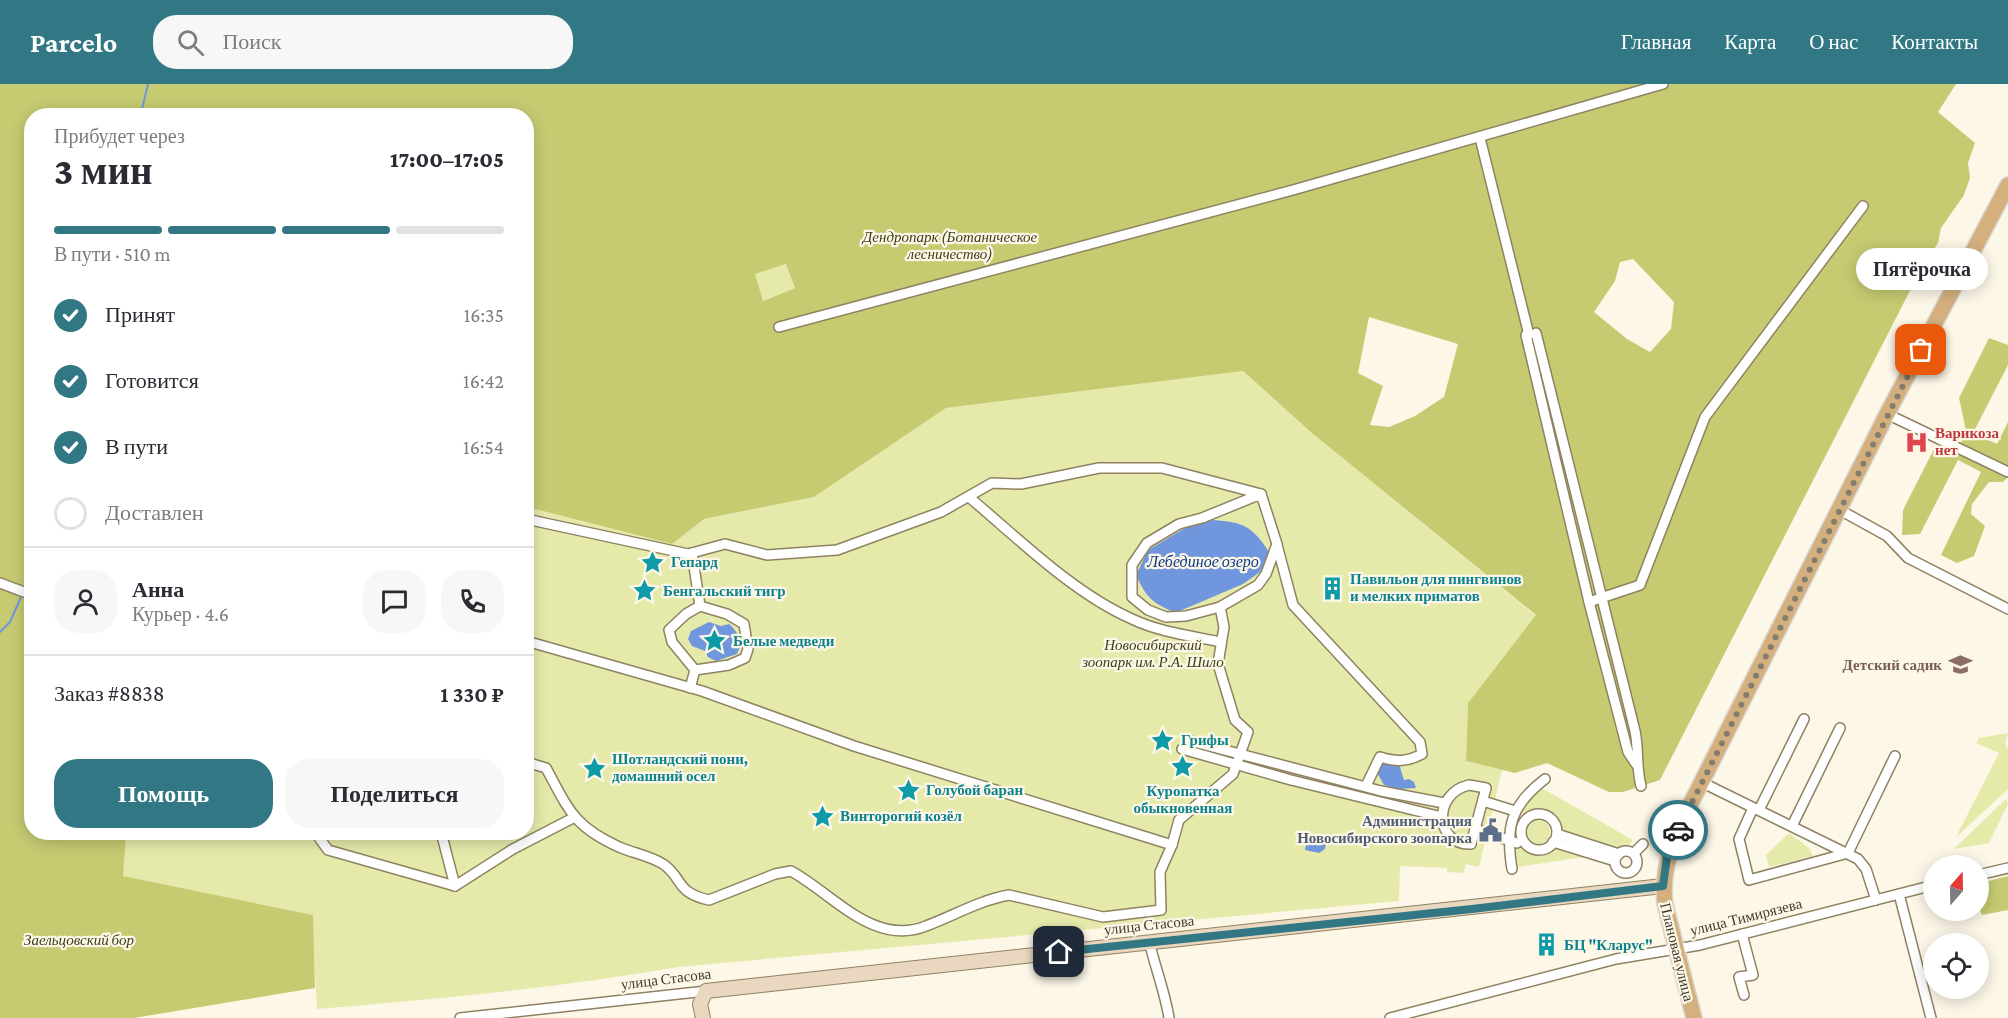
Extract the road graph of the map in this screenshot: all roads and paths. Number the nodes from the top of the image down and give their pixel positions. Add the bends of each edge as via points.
1 (1663, 84) edge
2 (1480, 138) junction
3 (2008, 186) edge
4 (1863, 206) dead end
5 (779, 327) dead end
6 (1530, 334) junction
7 (1887, 414) junction
8 (2008, 472) edge
9 (1261, 494) junction
10 (969, 498) junction
11 (1840, 510) junction
12 (534, 521) edge
13 (1277, 544) junction
14 (692, 553) junction
15 (0, 583) edge
16 (24, 592) edge
17 (1132, 597) junction
18 (1601, 599) junction
19 (1589, 602) junction
20 (700, 606) junction
21 (1220, 607) junction
22 (2008, 609) edge
23 (1120, 614) junction
24 (1221, 642) junction
25 (534, 643) edge
26 (694, 670) junction
27 (690, 688) junction
28 (1804, 719) dead end
29 (1840, 728) dead end
30 (1190, 741) dead end
31 (1182, 749) dead end
32 (1242, 754) junction
33 (1895, 756) dead end
34 (534, 764) edge
35 (1237, 764) junction
36 (1636, 764) junction
37 (1545, 779) dead end
38 (1701, 782) junction
39 (1366, 786) junction
40 (1641, 786) dead end
41 (1486, 802) junction
42 (1444, 803) junction
43 (1756, 809) junction
44 (1515, 811) junction
45 (1442, 817) junction
46 (573, 818) junction
47 (1511, 824) junction
48 (1792, 826) junction
49 (1521, 827) junction
50 (1479, 830) junction
51 (534, 838) edge
52 (1555, 838) junction
53 (321, 840) edge
54 (443, 840) edge
55 (530, 840) edge
56 (1512, 841) junction
57 (1643, 844) dead end
58 (1172, 845) junction
59 (1848, 852) junction
60 (1634, 853) junction
61 (1617, 857) junction
62 (2008, 868) edge
63 (1512, 869) dead end
64 (1989, 872) edge
65 (455, 886) junction
66 (1663, 886) junction
67 (1923, 888) edge
68 (1899, 894) junction
69 (1876, 900) junction
70 (1742, 934) junction
71 (1149, 941) junction
72 (1676, 950) junction
73 (706, 991) junction
74 (1744, 995) dead end
75 (460, 1018) edge
76 (703, 1018) edge
77 (1169, 1018) edge
78 (1390, 1018) edge
79 (1694, 1018) edge
80 (1931, 1018) edge

1 - 2 street
2 - 5 street
2 - 6 street
3 - 7 main road, Плановая улица
4 - 18 street via 1705,417 1640,585
6 - 18 street
6 - 19 street
7 - 8 street
7 - 11 main road, Плановая улица
9 - 10 street via 1162,468 1099,468 1021,484 992,483
9 - 13 street
9 - 17 street via 1179,524 1147,543 1132,565
10 - 14 street via 932,516 837,550 767,555 725,544
10 - 23 street via 1061,575
11 - 22 street via 1887,536 1908,558
11 - 38 main road, Плановая улица
12 - 14 street
13 - 21 street via 1258,585
13 - 39 street via 1293,604 1420,742 1422,754 1410,761 1394,762 1380,757
14 - 20 street
15 - 16 street
17 - 21 street via 1148,610 1166,617
17 - 23 street
18 - 19 street
18 - 36 street via 1639,749
19 - 36 street via 1628,752
20 - 26 street via 669,630 672,642
20 - 26 street via 744,624 748,648 745,658 729,665
21 - 24 street via 1224,627
23 - 24 street
24 - 32 street via 1218,664 1235,720 1248,732
25 - 27 street
26 - 27 street
27 - 58 street via 865,749
28 - 43 street
29 - 48 street
30 - 32 street
31 - 35 street
32 - 35 street
32 - 39 street
33 - 59 street
34 - 46 street via 546,768
35 - 45 street
35 - 58 street via 1233,774 1179,820
36 - 40 street
37 - 44 street via 1527,792
38 - 43 street
38 - 66 main road, Плановая улица via 1667,857
39 - 42 street
41 - 42 street via 1486,788 1469,785 1459,788
41 - 44 street
41 - 50 street
42 - 45 street
43 - 48 street
43 - 59 street via 1738,839 1749,880
44 - 47 street
45 - 50 street via 1444,827 1461,843 1471,844
46 - 51 street
46 - 58 street via 590,832 664,864 683,889 699,898 709,900 791,871 884,931 923,928 995,897 1009,895 1103,918 1161,910 1160,872
47 - 49 street
47 - 56 street
48 - 59 street
49 - 52 street via 1522,838 1530,847 1541,849
49 - 52 street via 1528,817 1545,815 1555,823
50 - 56 street
52 - 61 street
53 - 65 street via 328,850
54 - 65 street
55 - 65 street
56 - 63 street
57 - 60 street
59 - 69 street via 1866,869
60 - 61 street via 1627,850
60 - 61 street via 1638,863 1633,875 1620,871
62 - 64 street
66 - 71 street, улица Стасова
66 - 72 main road, Плановая улица
67 - 68 street, улица Тимирязева
68 - 69 street, улица Тимирязева
68 - 80 street
69 - 70 street, улица Тимирязева
70 - 72 street, улица Тимирязева
70 - 74 street via 1753,975 1739,977
71 - 73 street, улица Стасова
71 - 77 street
72 - 78 street, улица Тимирязева via 1616,959
72 - 79 main road, Плановая улица
73 - 75 street, улица Стасова
73 - 76 street via 700,1004

